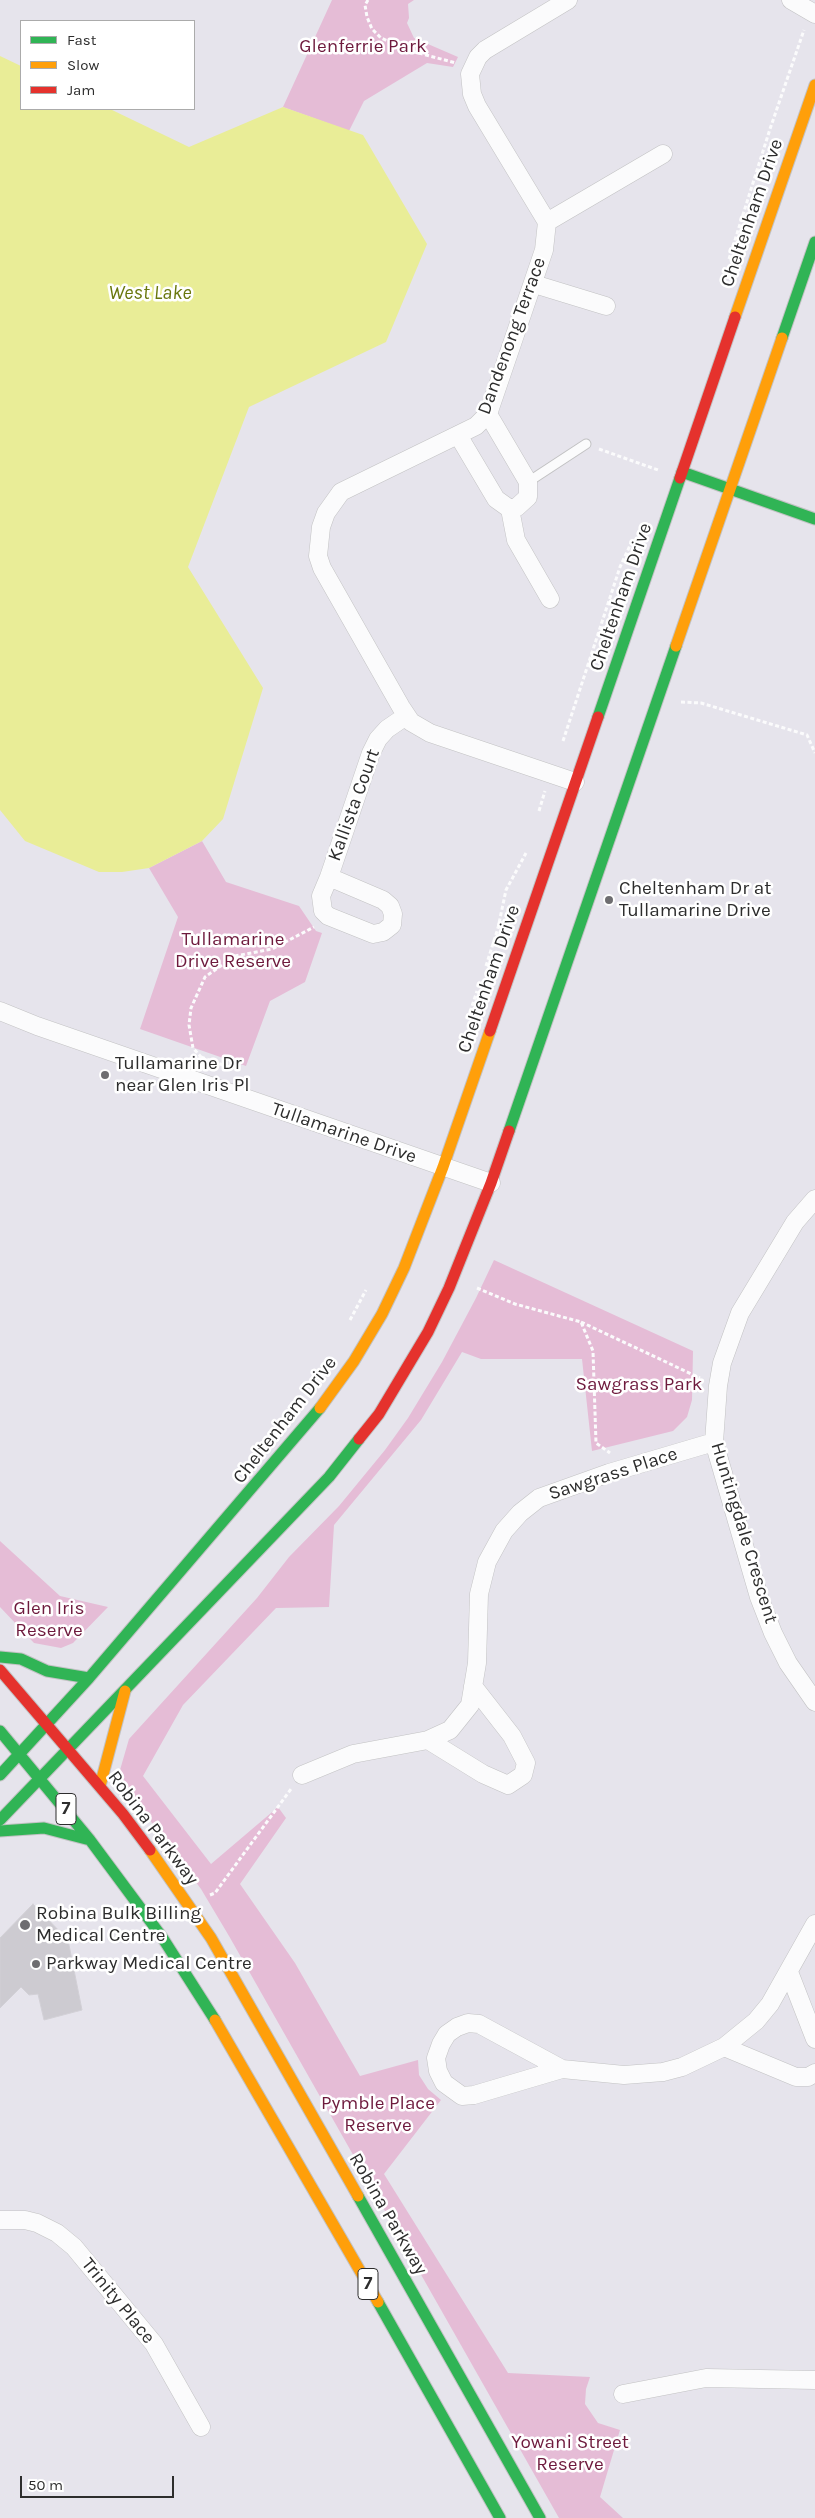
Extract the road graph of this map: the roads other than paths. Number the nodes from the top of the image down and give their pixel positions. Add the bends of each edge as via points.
1 (568, 0) edge
2 (792, 0) edge
3 (815, 14) edge
4 (815, 85) edge
5 (663, 154) dead end
6 (546, 222) junction
7 (815, 242) edge
8 (534, 284) junction
9 (606, 306) dead end
10 (488, 414) junction
11 (458, 435) junction
12 (586, 444) road end
13 (682, 472) junction
14 (528, 482) junction
15 (730, 489) junction
16 (510, 509) junction
17 (815, 519) edge
18 (550, 599) dead end
19 (406, 716) junction
20 (576, 782) junction
21 (328, 877) junction
22 (0, 1011) edge
23 (443, 1167) junction
24 (491, 1183) junction
25 (815, 1200) edge
26 (714, 1442) junction
27 (0, 1657) edge
28 (0, 1670) edge
29 (89, 1678) junction
30 (473, 1686) junction
31 (125, 1691) junction
32 (815, 1702) edge
33 (48, 1723) junction
34 (0, 1731) edge
35 (428, 1740) junction
36 (70, 1749) junction
37 (21, 1754) junction
38 (0, 1775) edge
39 (302, 1775) road end
40 (41, 1778) junction
41 (100, 1786) junction
42 (0, 1820) edge
43 (0, 1830) edge
44 (90, 1840) junction
45 (815, 1924) edge
46 (789, 1972) junction
47 (815, 2039) edge
48 (724, 2046) junction
49 (562, 2069) junction
50 (815, 2073) edge
51 (0, 2220) edge
52 (815, 2380) edge
53 (623, 2394) dead end
54 (201, 2427) dead end
55 (500, 2518) edge
56 (540, 2518) edge

1 - 6 street via 485,50 474,66 470,83 477,106
2 - 3 street
4 - 13 main road, Cheltenham Drive
5 - 6 street
6 - 8 street, Dandenong Terrace via 544,250
7 - 15 main road
8 - 9 street
8 - 10 street, Dandenong Terrace
10 - 11 street, Dandenong Terrace via 476,426
10 - 14 street
11 - 16 street via 496,499
11 - 19 street, Dandenong Terrace via 340,492 326,513 318,544 322,568
12 - 14 lane
13 - 15 main road
13 - 20 main road, Cheltenham Drive
14 - 16 street via 528,497
15 - 17 main road
15 - 24 main road
16 - 18 street via 516,540
19 - 20 street, Dandenong Terrace via 423,730
19 - 21 street, Kallista Court via 378,739 371,753
20 - 23 main road, Cheltenham Drive
21 - 21 street, Kallista Court via 321,896 328,916 374,934 384,932 392,925 393,914 383,900
22 - 23 street, Tullamarine Drive
23 - 24 street, Tullamarine Drive
23 - 29 main road, Cheltenham Drive via 404,1268 382,1314 332,1394
24 - 31 main road via 428,1332 379,1414 300,1508
25 - 26 street, Huntingdale Crescent via 796,1222 749,1294 729,1340 718,1386
26 - 30 street, Sawgrass Place via 548,1495 520,1513 504,1532 487,1562 478,1594 477,1663
26 - 32 street, Huntingdale Crescent via 759,1597 788,1663
27 - 29 main road via 21,1659 46,1671
28 - 33 main road, Robina Parkway / 7
29 - 33 main road, Cheltenham Drive
30 - 35 street, Sawgrass Place via 470,1705 450,1730
30 - 35 street via 512,1736 526,1763 523,1775 508,1785 483,1774
31 - 36 main road
31 - 41 main road
33 - 36 main road, Robina Parkway / 7
33 - 37 main road, Cheltenham Drive
34 - 37 main road, 7
35 - 39 street, Sawgrass Place via 353,1754
36 - 40 main road
36 - 41 main road, Robina Parkway / 7
37 - 38 main road, Cheltenham Drive
37 - 40 main road, 7
40 - 42 main road
40 - 44 main road, 7
41 - 56 main road, Robina Parkway / 7 via 171,1878 211,1938
43 - 44 main road via 44,1828
44 - 55 main road, 7 via 201,1996 286,2138
45 - 46 street
46 - 47 street
46 - 48 street via 770,2004 742,2034
48 - 49 street via 663,2072 624,2074
48 - 50 street via 796,2077
49 - 49 street via 479,2024 468,2023 447,2034 436,2058 444,2083 462,2096
51 - 54 street, Trinity Place via 38,2223 74,2247 154,2344
52 - 53 street via 706,2378

